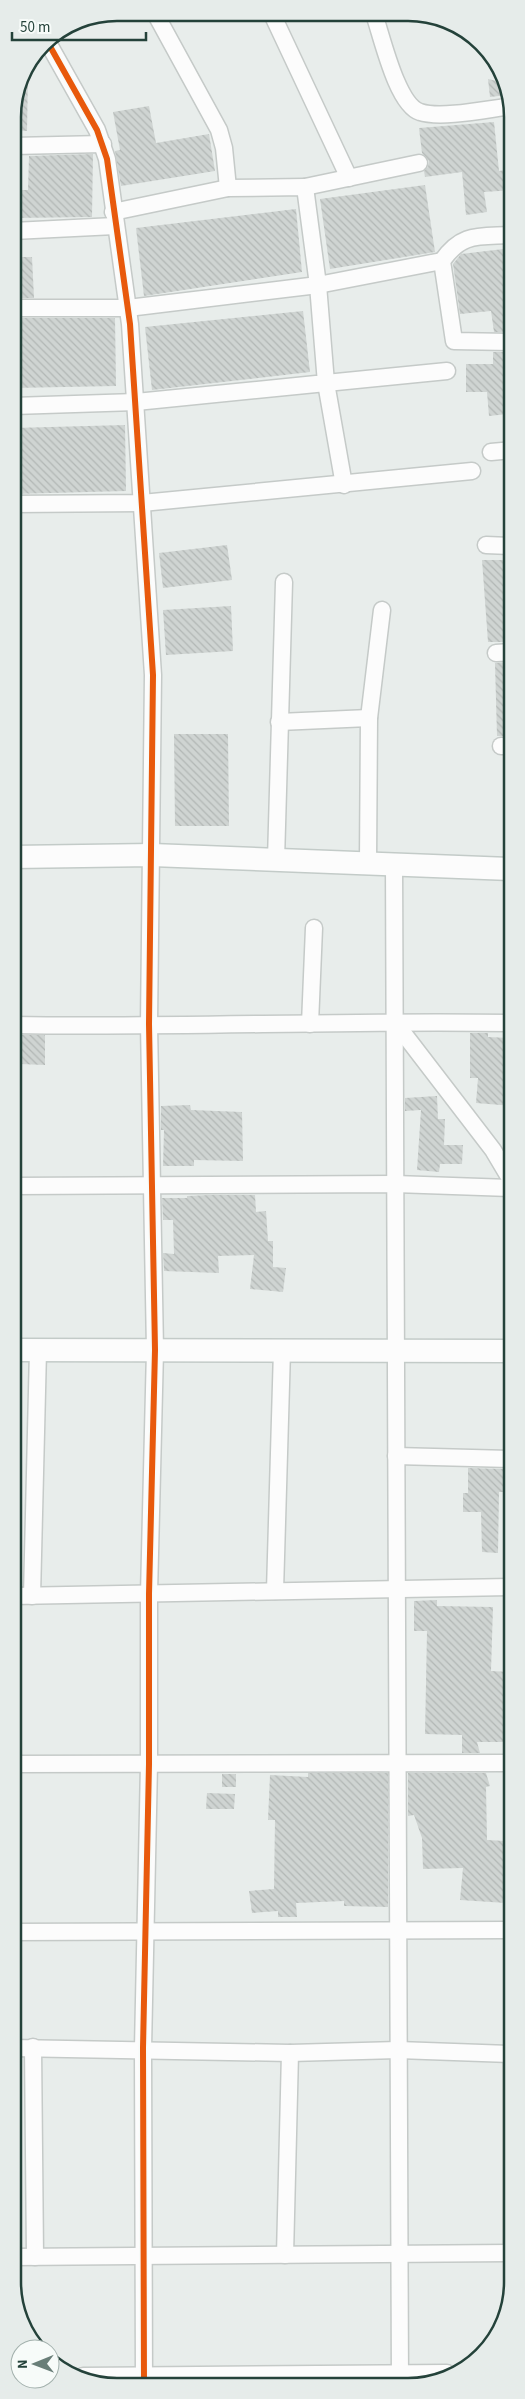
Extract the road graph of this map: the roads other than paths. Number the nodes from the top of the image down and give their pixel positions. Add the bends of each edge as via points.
1 (159, 21) edge
2 (275, 21) edge
3 (376, 21) edge
4 (51, 48) edge
5 (503, 107) edge
6 (103, 144) junction
7 (21, 146) edge
8 (418, 163) dead end
9 (349, 178) junction
10 (305, 187) junction
11 (228, 188) junction
12 (114, 219) junction
13 (21, 230) edge
14 (504, 236) edge
15 (442, 261) junction
16 (318, 285) junction
17 (21, 308) edge
18 (128, 308) junction
19 (504, 342) edge
20 (447, 371) dead end
21 (326, 382) junction
22 (136, 402) junction
23 (21, 406) edge
24 (504, 451) edge
25 (491, 452) dead end
26 (472, 471) dead end
27 (344, 485) junction
28 (142, 502) junction
29 (21, 504) edge
30 (486, 545) dead end
31 (504, 546) edge
32 (284, 582) dead end
33 (382, 610) dead end
34 (369, 718) junction
35 (279, 722) junction
36 (152, 855) junction
37 (21, 857) edge
38 (276, 860) junction
39 (368, 863) junction
40 (394, 863) junction
41 (504, 869) edge
42 (314, 928) dead end
43 (394, 1021) junction
44 (504, 1023) edge
45 (149, 1024) junction
46 (310, 1024) junction
47 (21, 1025) edge
48 (504, 1169) edge
49 (153, 1184) junction
50 (395, 1184) junction
51 (21, 1186) edge
52 (504, 1188) edge
53 (21, 1350) edge
54 (38, 1350) junction
55 (155, 1350) junction
56 (282, 1350) junction
57 (396, 1351) junction
58 (504, 1351) edge
59 (396, 1456) junction
60 (504, 1459) edge
61 (504, 1587) edge
62 (397, 1589) junction
63 (275, 1592) junction
64 (149, 1594) junction
65 (21, 1596) edge
66 (32, 1596) junction
67 (504, 1762) edge
68 (397, 1763) junction
69 (21, 1764) edge
70 (149, 1764) junction
71 (504, 1930) edge
72 (398, 1931) junction
73 (21, 1932) edge
74 (145, 1932) junction
75 (33, 2047) junction
76 (21, 2048) edge
77 (143, 2048) junction
78 (398, 2050) junction
79 (290, 2052) junction
80 (504, 2054) edge
81 (504, 2253) edge
82 (399, 2254) junction
83 (284, 2255) junction
84 (144, 2256) junction
85 (21, 2257) edge
86 (35, 2257) junction
87 (429, 2375) edge
88 (144, 2378) edge
89 (400, 2378) edge
90 (409, 2378) edge

1 - 11 street via 219,130
2 - 9 street
3 - 5 street via 395,78 406,102 418,112 435,115
4 - 6 street
6 - 7 street
6 - 12 street
8 - 9 street
9 - 10 street
10 - 11 street
10 - 16 street
11 - 12 street
12 - 13 street
12 - 18 street
14 - 15 street via 463,240 451,248
15 - 16 street
15 - 19 street via 454,341
16 - 18 street
16 - 21 street
17 - 18 street
18 - 22 street
20 - 21 street
21 - 22 street
21 - 27 street
22 - 23 street
22 - 28 street
24 - 25 street
26 - 27 street
27 - 28 street
28 - 29 street
28 - 36 street via 153,675
30 - 31 street
32 - 35 street
33 - 34 street
34 - 35 street
34 - 39 street
35 - 38 street
36 - 37 street
36 - 38 street
36 - 45 street
38 - 39 street
39 - 40 street
40 - 41 street
40 - 43 street
42 - 46 street
43 - 44 street
43 - 46 street
43 - 48 street
43 - 50 street
45 - 46 street
45 - 47 street
45 - 49 street
49 - 50 street
49 - 51 street
49 - 55 street
50 - 52 street
50 - 57 street
53 - 54 street
54 - 55 street
54 - 66 street
55 - 56 street
55 - 64 street
56 - 57 street
56 - 63 street
57 - 58 street
57 - 59 street
59 - 60 street
59 - 62 street
61 - 62 street
62 - 63 street
62 - 68 street
63 - 64 street
64 - 66 street
64 - 70 street
65 - 66 street
67 - 68 street
68 - 70 street
68 - 72 street
69 - 70 street
70 - 74 street
71 - 72 street
72 - 74 street
72 - 78 street
73 - 74 street
74 - 77 street
75 - 76 street
75 - 77 street
75 - 86 street
77 - 79 street
77 - 84 street
78 - 79 street
78 - 80 street
78 - 82 street
79 - 83 street
81 - 82 street
82 - 83 street
82 - 89 street
83 - 84 street
84 - 86 street
84 - 88 street
85 - 86 street
87 - 90 street

